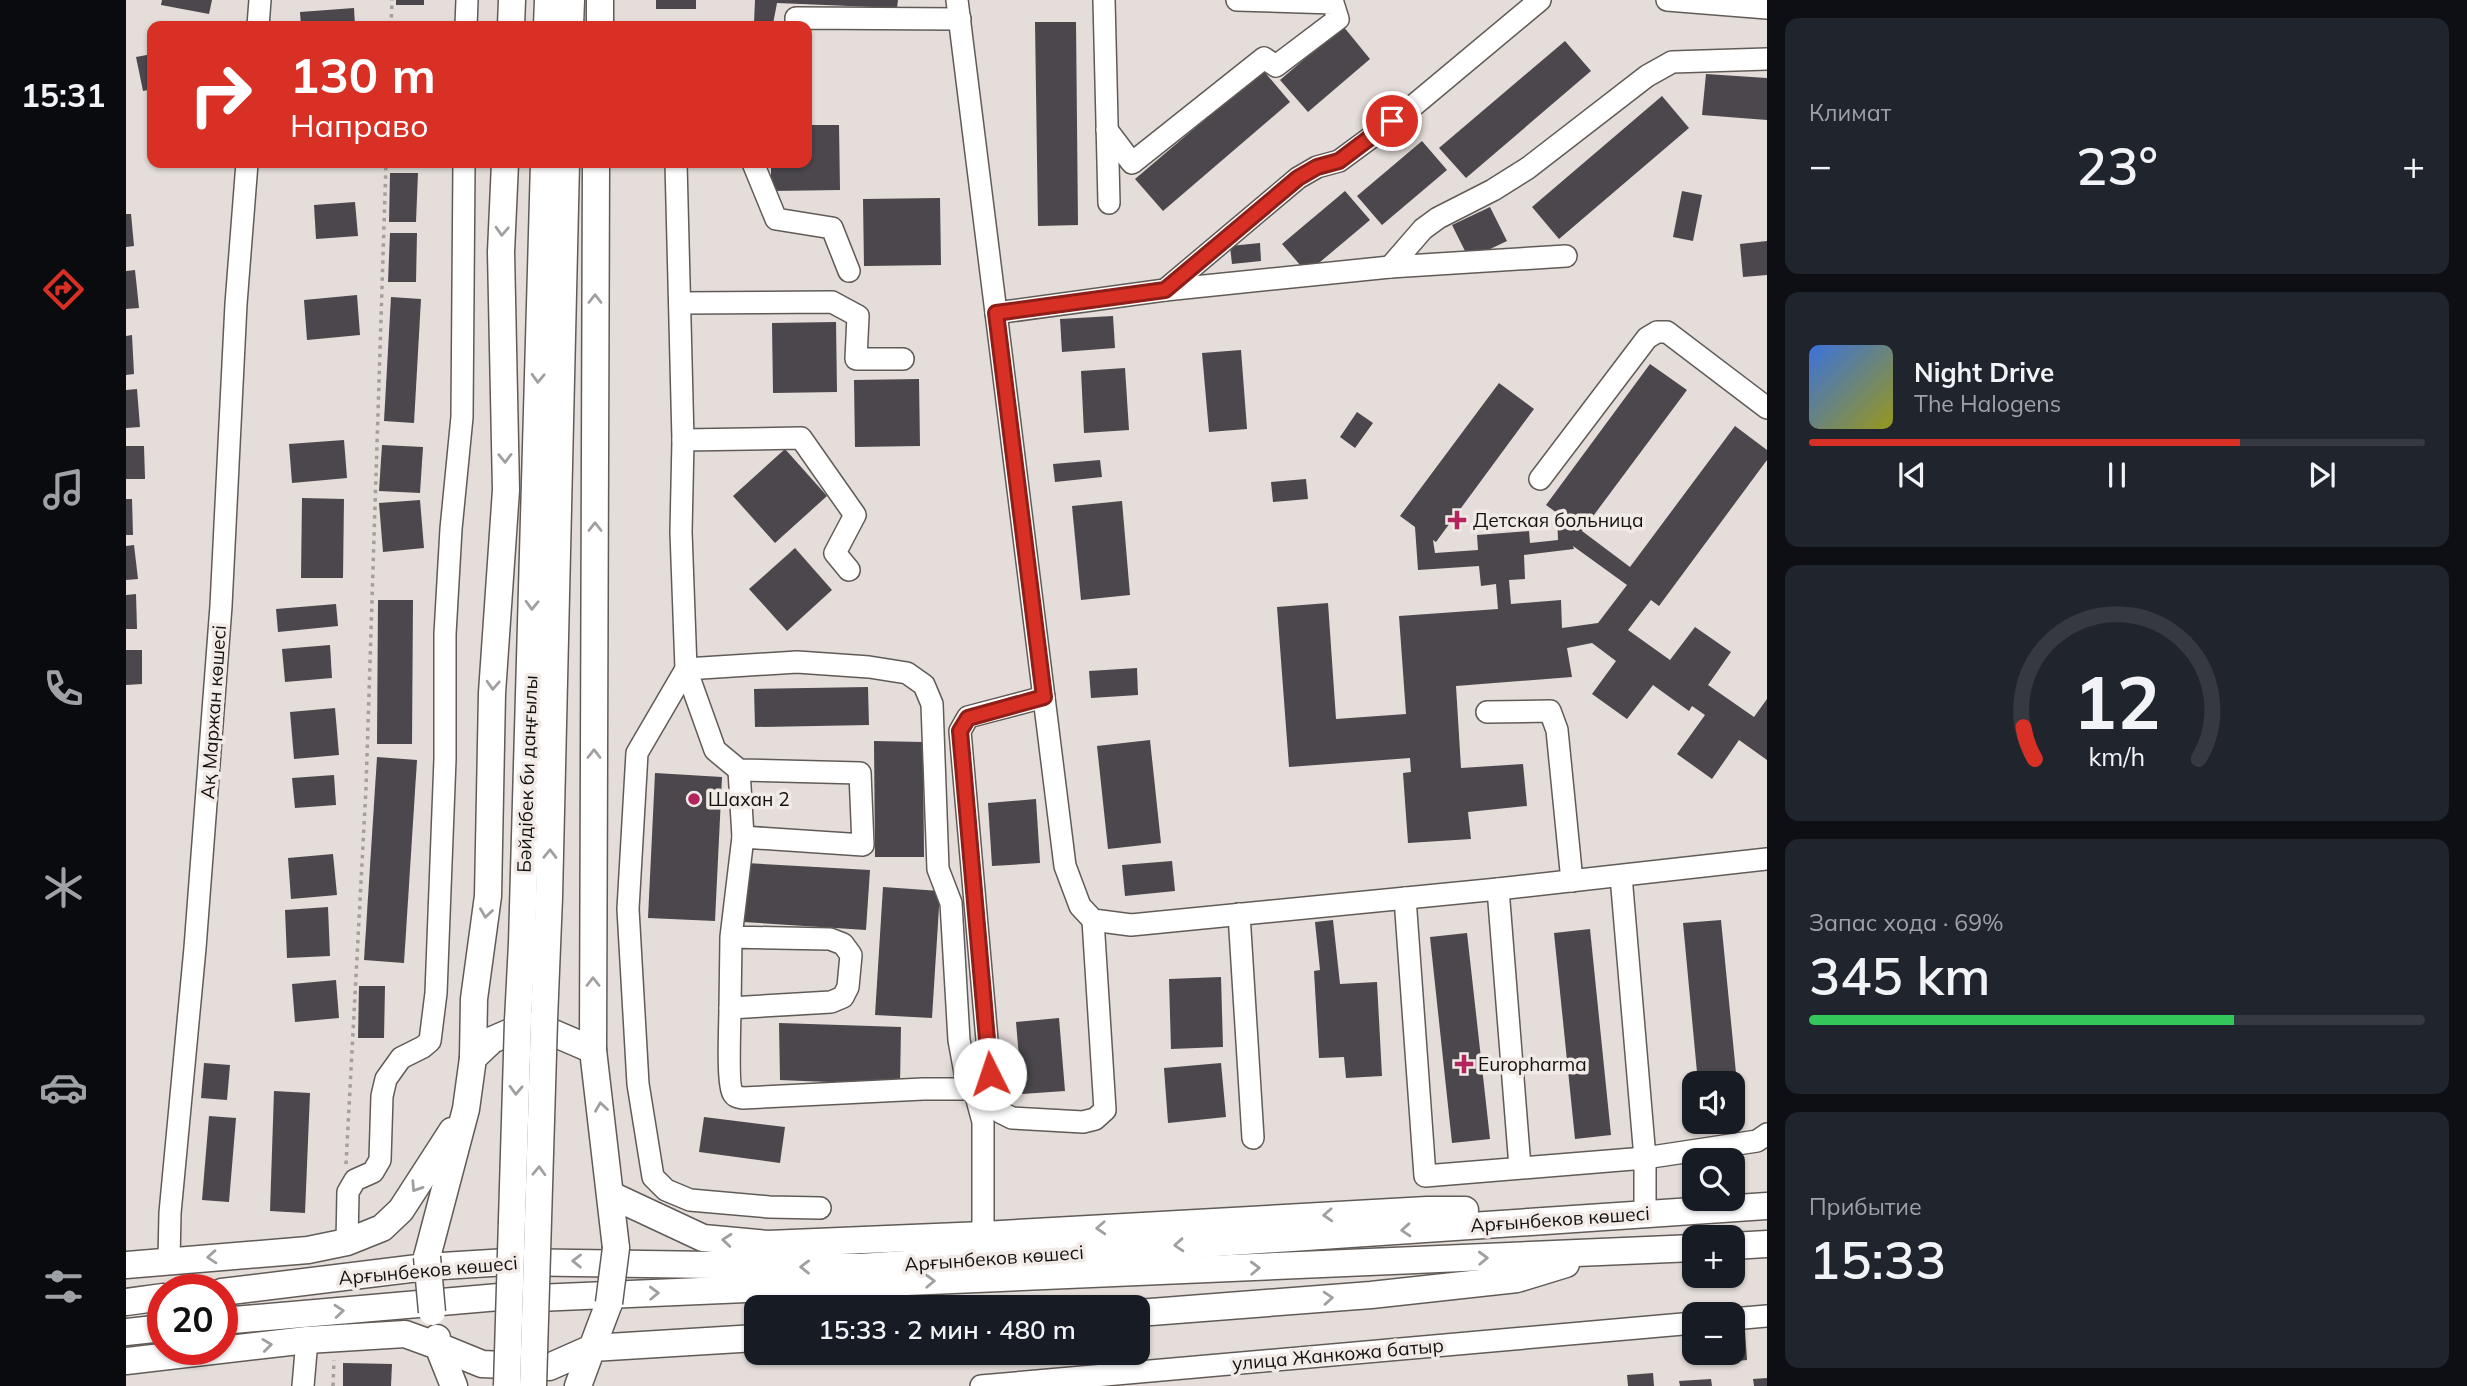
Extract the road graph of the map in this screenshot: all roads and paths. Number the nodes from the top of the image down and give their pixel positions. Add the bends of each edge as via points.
1 (260, 0) edge
2 (392, 0) edge
3 (467, 0) edge
4 (512, 0) edge
5 (548, 0) edge
6 (571, 0) edge
7 (600, 0) edge
8 (1104, 0) edge
9 (1237, 0) edge
10 (1540, 0) edge
11 (1667, 0) edge
12 (1767, 8) edge
13 (958, 9) edge
14 (258, 21) edge
15 (391, 21) edge
16 (466, 21) edge
17 (511, 21) edge
18 (547, 21) edge
19 (570, 21) edge
20 (600, 21) edge
21 (796, 21) edge
22 (1767, 59) edge
23 (1107, 130) junction
24 (247, 168) edge
25 (386, 168) edge
26 (464, 168) edge
27 (505, 168) edge
28 (544, 168) edge
29 (566, 168) edge
30 (596, 168) edge
31 (676, 168) edge
32 (755, 168) edge
33 (1109, 203) dead end
34 (1566, 256) dead end
35 (1390, 267) junction
36 (849, 271) dead end
37 (1165, 290) junction
38 (681, 303) junction
39 (996, 313) junction
40 (903, 359) dead end
41 (1767, 408) edge
42 (684, 440) junction
43 (1541, 480) dead end
44 (849, 570) dead end
45 (686, 669) junction
46 (1044, 697) junction
47 (1487, 712) dead end
48 (739, 770) junction
49 (743, 837) junction
50 (1767, 859) edge
51 (1621, 876) junction
52 (1572, 881) junction
53 (1498, 889) junction
54 (1405, 898) junction
55 (1238, 914) junction
56 (1093, 920) junction
57 (731, 937) junction
58 (730, 1008) junction
59 (531, 1021) junction
60 (593, 1050) junction
61 (473, 1058) junction
62 (968, 1089) junction
63 (466, 1109) junction
64 (1767, 1134) edge
65 (1252, 1138) dead end
66 (1645, 1158) junction
67 (1520, 1167) junction
68 (345, 1170) dead end
69 (1425, 1175) junction
70 (611, 1195) junction
71 (1767, 1206) edge
72 (820, 1208) dead end
73 (1427, 1210) junction
74 (1645, 1214) junction
75 (1592, 1217) junction
76 (983, 1235) junction
77 (347, 1242) junction
78 (1767, 1244) edge
79 (1745, 1245) edge
80 (1682, 1249) edge
81 (1602, 1253) junction
82 (169, 1260) junction
83 (126, 1265) edge
84 (238, 1290) edge
85 (147, 1299) edge
86 (126, 1302) edge
87 (1150, 1312) edge
88 (1767, 1316) edge
89 (1745, 1318) edge
90 (238, 1320) edge
91 (1682, 1324) edge
92 (147, 1330) edge
93 (126, 1332) edge
94 (744, 1339) edge
95 (307, 1340) junction
96 (438, 1346) junction
97 (592, 1348) junction
98 (335, 1353) dead end
99 (126, 1361) edge
100 (303, 1386) edge
101 (333, 1386) edge
102 (454, 1386) edge
103 (507, 1386) edge
104 (533, 1386) edge
105 (578, 1386) edge
106 (981, 1386) edge

1 - 14 street
2 - 15 path
3 - 16 street
4 - 17 main road
5 - 18 main road
6 - 19 main road
7 - 20 main road
8 - 23 street
9 - 23 street via 1334,3 1338,19 1276,66 1264,58 1132,163
10 - 37 street via 1415,105 1339,161 1298,178
11 - 12 street
13 - 21 street
13 - 39 street
22 - 35 street via 1672,62 1647,76 1528,168 1438,218
23 - 33 street
24 - 82 street, Ақ Маржан көшесі via 221,606
25 - 68 path via 366,788
26 - 77 street via 462,417 445,634 436,993 430,1041 401,1058 386,1079 380,1160 373,1172 355,1180 348,1192
27 -> 61 main road via 500,252 506,491 492,693 488,896 474,999
28 -> 59 main road, Бәйдібек би даңғылы via 523,943
59 -> 29 main road, Бәйдібек би даңғылы via 549,897
60 -> 30 main road
31 - 38 street
32 - 36 street via 776,219 832,228
34 - 35 street
35 - 37 street
37 - 39 street
38 - 40 street via 832,302 858,316 856,359
38 - 42 street
39 - 46 street
41 - 43 street via 1667,332 1657,332 1647,338
42 - 44 street via 800,438 855,515 835,553
42 - 45 street via 681,532
45 - 48 street via 715,750
45 - 62 street via 797,662 869,667 907,674 924,685 932,704 938,869 951,903 959,1040
45 - 72 street via 637,753 628,909 638,1084 653,1177 666,1190 690,1200
46 - 56 street via 1065,866 1080,906
46 - 56 street via 968,718 960,731 990,1074 1000,1112 1012,1118 1083,1122 1105,1110
47 - 52 street via 1550,711 1557,730
48 - 49 street
48 - 49 street via 860,773 863,845
49 - 57 street
50 - 51 street
51 - 52 street
51 - 66 street
52 - 53 street
53 - 54 street
53 - 67 street
54 - 55 street
54 - 69 street
55 - 56 street via 1131,925
55 - 65 street
57 - 58 street
57 - 58 street via 830,939 851,954 843,997 831,1002
58 - 62 street via 731,1091 735,1096
59 -> 103 main road, Бәйдібек би даңғылы, bridge
104 -> 59 main road, bridge
60 - 61 main road via 537,1026 522,1027 492,1040
70 -> 60 main road
61 - 63 main road
62 - 76 street via 975,1092 983,1122
63 -> 77 main road via 401,1210 382,1228
63 - 96 main road, bridge via 427,1257
64 - 66 street via 1757,1141
66 - 67 street
66 - 74 street
67 - 69 street
69 - 73 street
76 -> 70 main road via 768,1244 703,1238
70 - 97 main road, bridge via 615,1248 609,1303
71 - 74 main road, Арғынбеков көшесі
73 - 75 main road via 1528,1210
73 -> 76 main road
74 - 75 main road, Арғынбеков көшесі
75 -> 84 main road, Арғынбеков көшесі via 861,1267 493,1263
77 -> 82 main road via 308,1250
78 - 79 main road
80 - 81 main road, Арғынбеков көшесі
87 -> 81 main road via 1517,1279
90 -> 81 main road, Арғынбеков көшесі via 499,1297
82 - 83 main road
85 - 86 main road
88 - 89 street
91 - 106 street, улица Жанкожа батыр
92 - 93 main road
94 - 97 main road
95 - 96 main road via 405,1334
99 -> 95 main road
95 - 100 street
96 - 97 main road via 482,1364 549,1367
96 - 102 main road
97 - 105 main road
98 - 101 path

